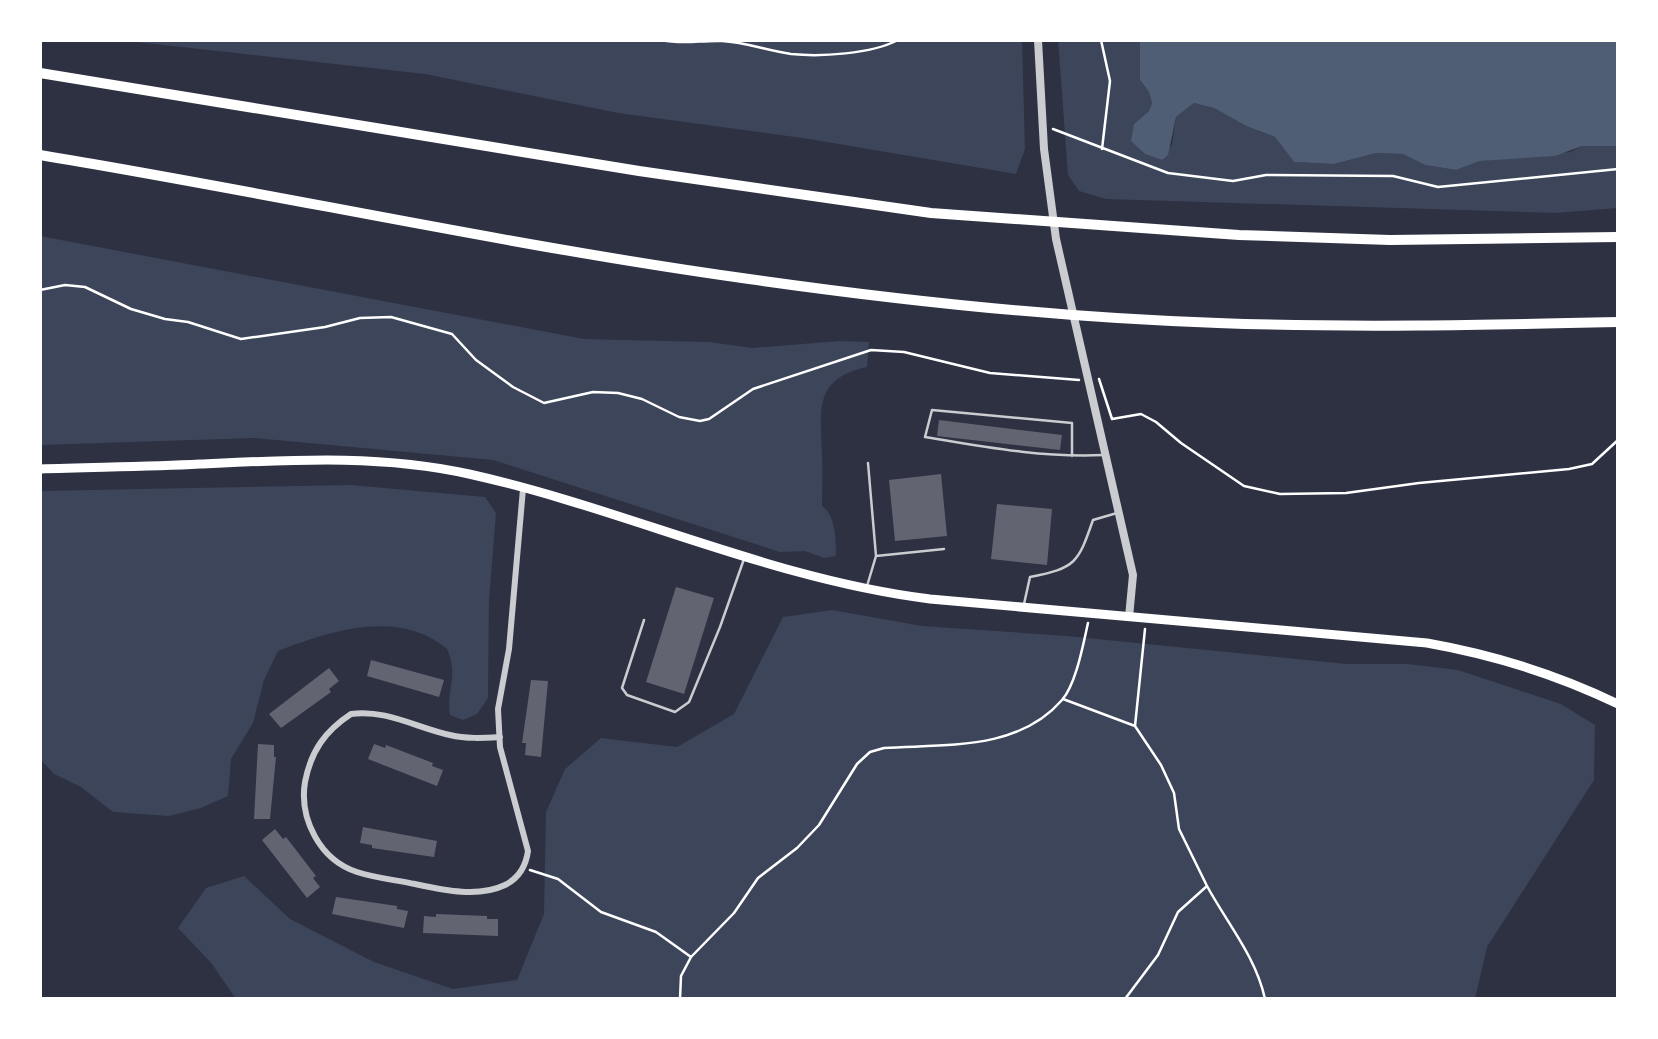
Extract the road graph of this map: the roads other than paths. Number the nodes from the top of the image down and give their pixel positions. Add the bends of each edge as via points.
1 (1038, 40) edge
2 (40, 73) edge
3 (40, 155) edge
4 (1618, 237) edge
5 (1618, 322) edge
6 (1108, 455) junction
7 (1072, 456) junction
8 (868, 463) dead end
9 (40, 469) edge
10 (523, 489) junction
11 (1121, 513) junction
12 (944, 549) dead end
13 (876, 556) junction
14 (744, 559) junction
15 (866, 590) junction
16 (1023, 607) junction
17 (1129, 617) junction
18 (644, 620) dead end
19 (1618, 704) edge
20 (500, 737) junction

1 - 6 street via 1042,128 1056,239
2 - 4 highway via 931,213 1239,235 1390,240
3 - 5 highway via 573,253 754,280 1040,312 1220,323 1435,327
6 - 7 lane
6 - 11 street
7 - 7 lane via 1028,454 925,437 932,410 1072,423
8 - 13 lane
9 - 10 main road via 305,459 453,471
10 - 14 main road
10 - 20 street via 509,649 498,709
11 - 16 lane via 1093,520 1079,559 1065,570 1030,578
11 - 17 street via 1133,575
12 - 13 lane
13 - 15 lane
14 - 15 main road
14 - 18 lane via 689,702 675,712 627,695 622,688
15 - 16 main road
16 - 17 main road
17 - 19 main road via 1371,636 1470,650 1555,674
20 - 20 street via 528,851 524,867 506,885 458,892 357,872 340,865 311,830 303,798 315,749 351,714 380,714 449,735

